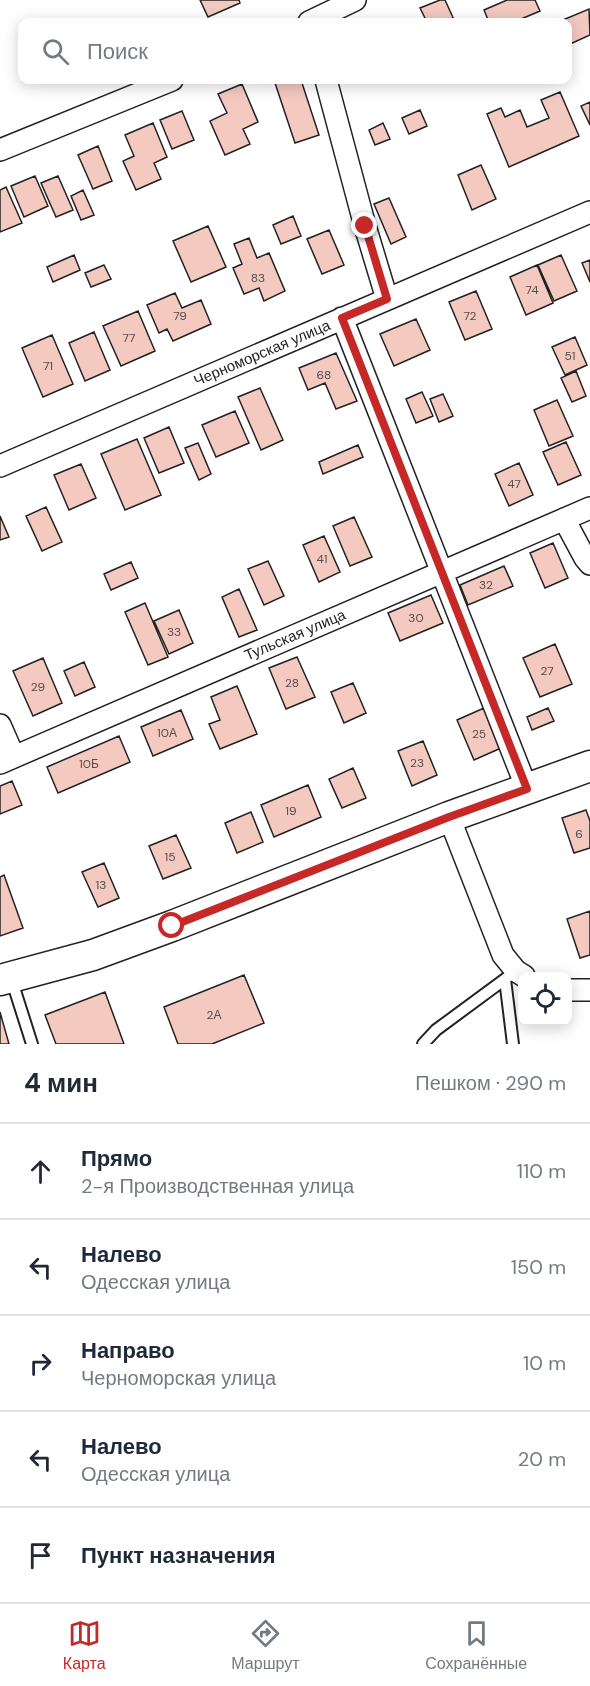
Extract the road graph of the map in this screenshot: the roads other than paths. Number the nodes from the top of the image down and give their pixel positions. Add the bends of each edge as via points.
1 (355, 0) edge
2 (317, 18) edge
3 (162, 84) edge
4 (327, 84) edge
5 (0, 150) edge
6 (590, 212) edge
7 (387, 299) junction
8 (342, 318) junction
9 (0, 466) edge
10 (590, 508) edge
11 (564, 519) junction
12 (590, 564) edge
13 (441, 572) junction
14 (0, 725) edge
15 (7, 760) edge
16 (590, 766) edge
17 (527, 789) junction
18 (449, 817) junction
19 (515, 976) edge
20 (6, 979) edge
21 (572, 990) edge
22 (590, 990) edge
23 (32, 1044) edge
24 (423, 1044) edge
25 (513, 1044) edge

1 - 2 street
3 - 5 street
4 - 7 street
6 - 7 street, Черноморская улица
7 - 8 street, Черноморская улица
8 - 9 street, Черноморская улица
8 - 13 street
10 - 11 street, Тульская улица
11 - 12 street
11 - 13 street, Тульская улица
13 - 15 street, Тульская улица
13 - 17 street
14 - 15 street
16 - 17 street
17 - 18 street
18 - 19 street via 503,955
18 - 20 street via 93,955
19 - 24 lane via 436,1030
19 - 25 lane
20 - 23 lane
21 - 22 street

